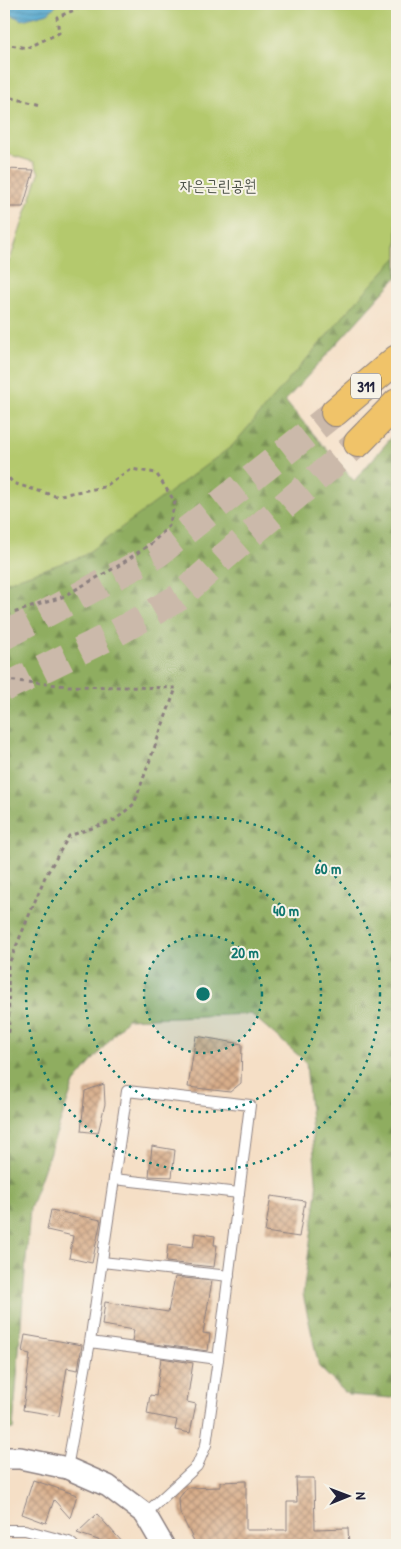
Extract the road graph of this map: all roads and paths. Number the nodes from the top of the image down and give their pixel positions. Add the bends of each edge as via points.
1 (88, 4) edge
2 (4, 44) edge
3 (4, 96) edge
4 (41, 105) dead end
5 (397, 359) edge
6 (397, 403) edge
7 (335, 412) tunnel mouth
8 (358, 443) tunnel mouth
9 (4, 472) edge
10 (4, 616) edge
11 (4, 680) edge
12 (4, 1047) edge
13 (114, 1179) junction
14 (239, 1193) junction
15 (102, 1262) junction
16 (229, 1276) junction
17 (90, 1342) junction
18 (218, 1359) junction
19 (4, 1458) edge
20 (67, 1468) junction
21 (145, 1514) junction
22 (4, 1530) edge
23 (73, 1545) edge
24 (163, 1545) edge

1 - 2 path via 57,17 59,33 27,48
3 - 4 path
5 - 7 highway, 311
6 - 8 highway, 311
9 - 10 path via 13,483 55,496 104,487 131,469 156,473 175,502 169,526 152,543 118,566 62,597
11 - 12 path via 69,686 176,688 134,804 115,820 69,836 46,877 8,966 10,1030
13 - 14 lane
13 - 14 lane via 127,1091 250,1105
13 - 15 lane
14 - 16 lane
15 - 16 lane
15 - 17 lane
16 - 18 lane
17 - 18 lane
17 - 20 lane
18 - 21 lane via 206,1445 197,1466
19 - 20 street via 20,1458
20 - 21 street via 108,1486
21 - 24 street
22 - 23 lane via 25,1530

